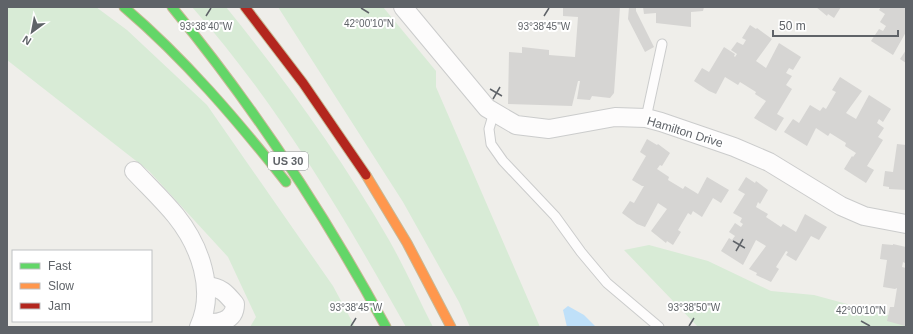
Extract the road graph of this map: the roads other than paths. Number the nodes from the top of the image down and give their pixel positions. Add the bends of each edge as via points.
1 (124, 7) edge
2 (172, 7) edge
3 (245, 7) edge
4 (403, 7) edge
5 (274, 28) dead end
6 (662, 44) dead end
7 (295, 70) junction
8 (494, 112) junction
9 (646, 118) junction
10 (134, 171) dead end
11 (290, 187) dead end
12 (299, 199) dead end
13 (906, 224) edge
14 (362, 281) junction
15 (206, 286) junction
16 (200, 324) edge
17 (386, 327) edge
18 (451, 327) edge
19 (660, 327) edge

1 - 11 highway via 157,34 232,113
2 - 14 highway, US 30 via 254,110 300,179
3 - 7 highway
4 - 8 street, Hamilton Drive via 458,75 487,108
5 - 7 highway
6 - 9 lane
7 - 18 highway via 357,160
8 - 9 street, Hamilton Drive via 516,125 549,129 615,117
8 - 19 lane via 489,130 491,144 503,161 555,216 607,283
9 - 13 street, Hamilton Drive via 690,131 769,162 841,206 864,216
10 - 15 street via 176,216 187,233 194,245
12 - 14 highway
14 - 17 highway, US 30
15 - 16 street via 206,304
15 - 16 street via 217,287 229,296 235,304 235,311 220,322

